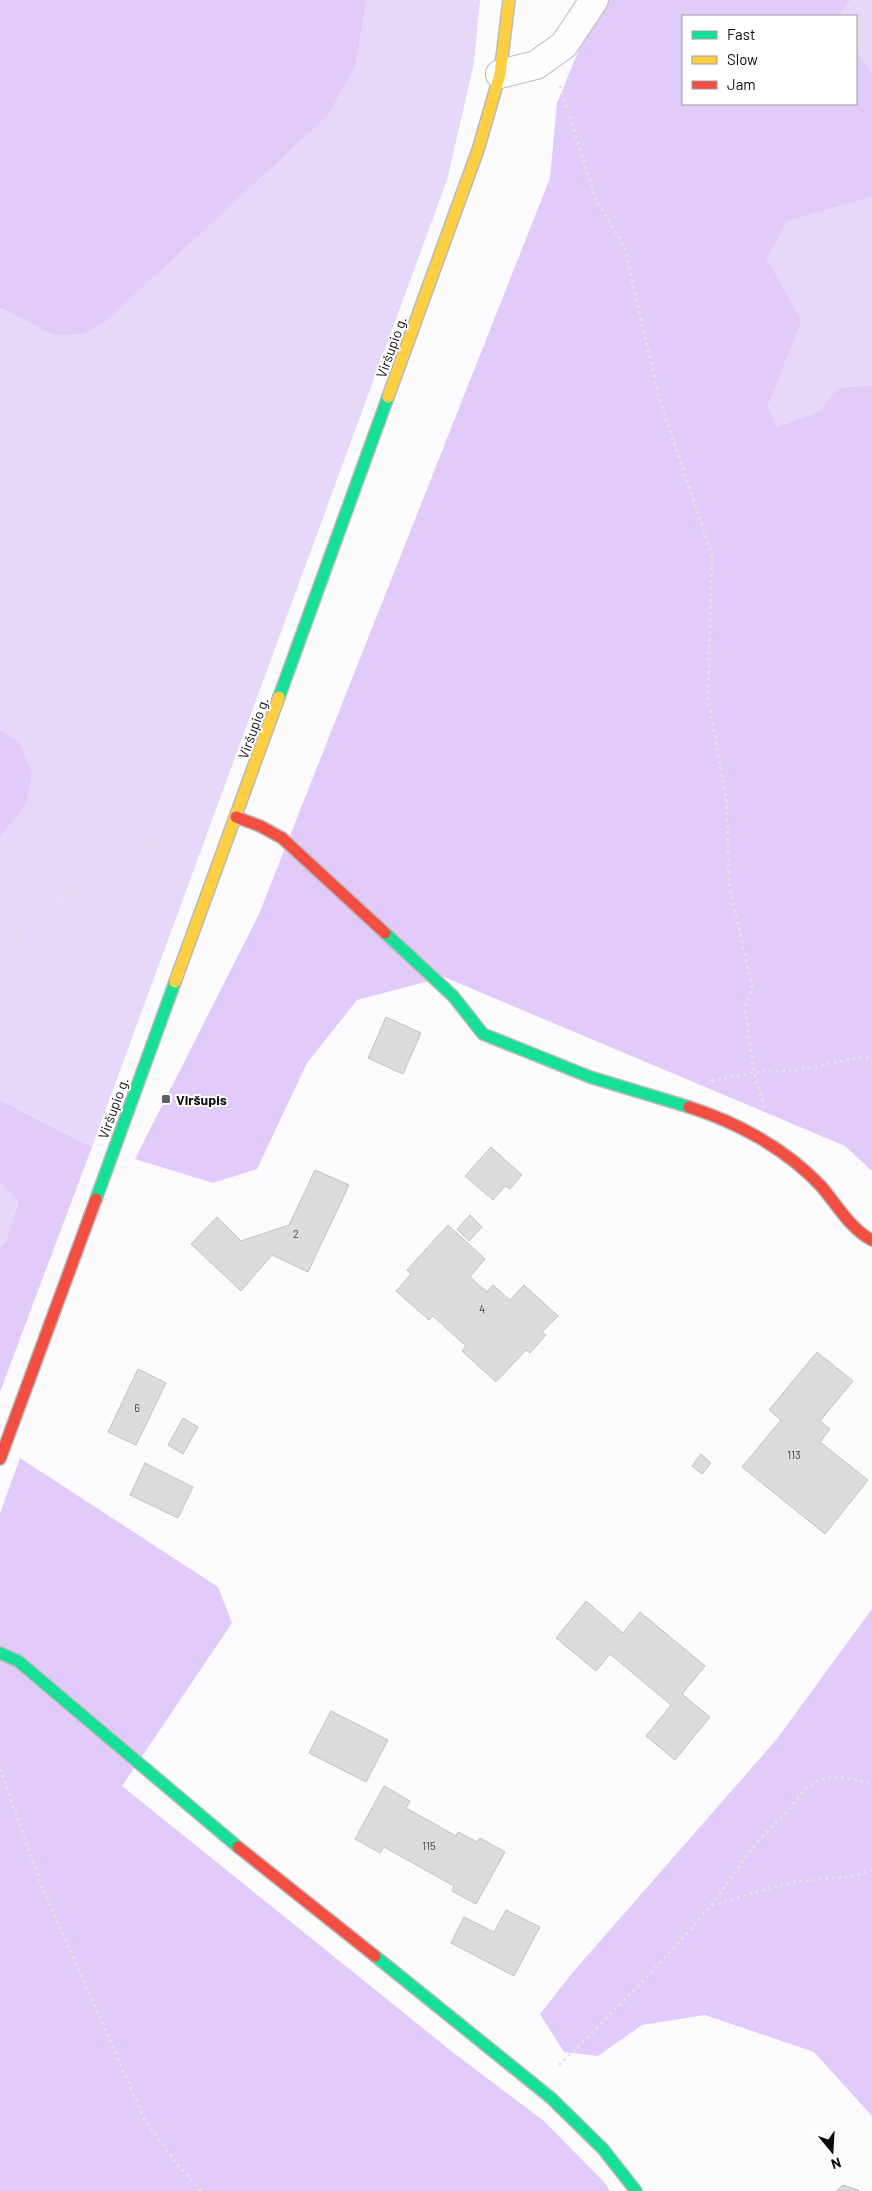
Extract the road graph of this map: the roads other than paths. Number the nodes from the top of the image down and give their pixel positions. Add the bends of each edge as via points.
1 (508, 0) edge
2 (594, 0) edge
3 (500, 74) junction
4 (236, 817) junction
5 (872, 1240) edge
6 (0, 1459) edge
7 (0, 1653) edge
8 (636, 2191) edge

1 - 3 street, Viršupio g.
2 - 3 street via 564,45 536,65
3 - 4 street, Viršupio g. via 478,150
4 - 5 street via 282,838 453,996 482,1034 590,1077 711,1114 764,1141 819,1184 862,1235
4 - 6 street, Viršupio g.
7 - 8 street via 18,1661 221,1833 537,2086 586,2132 626,2175

